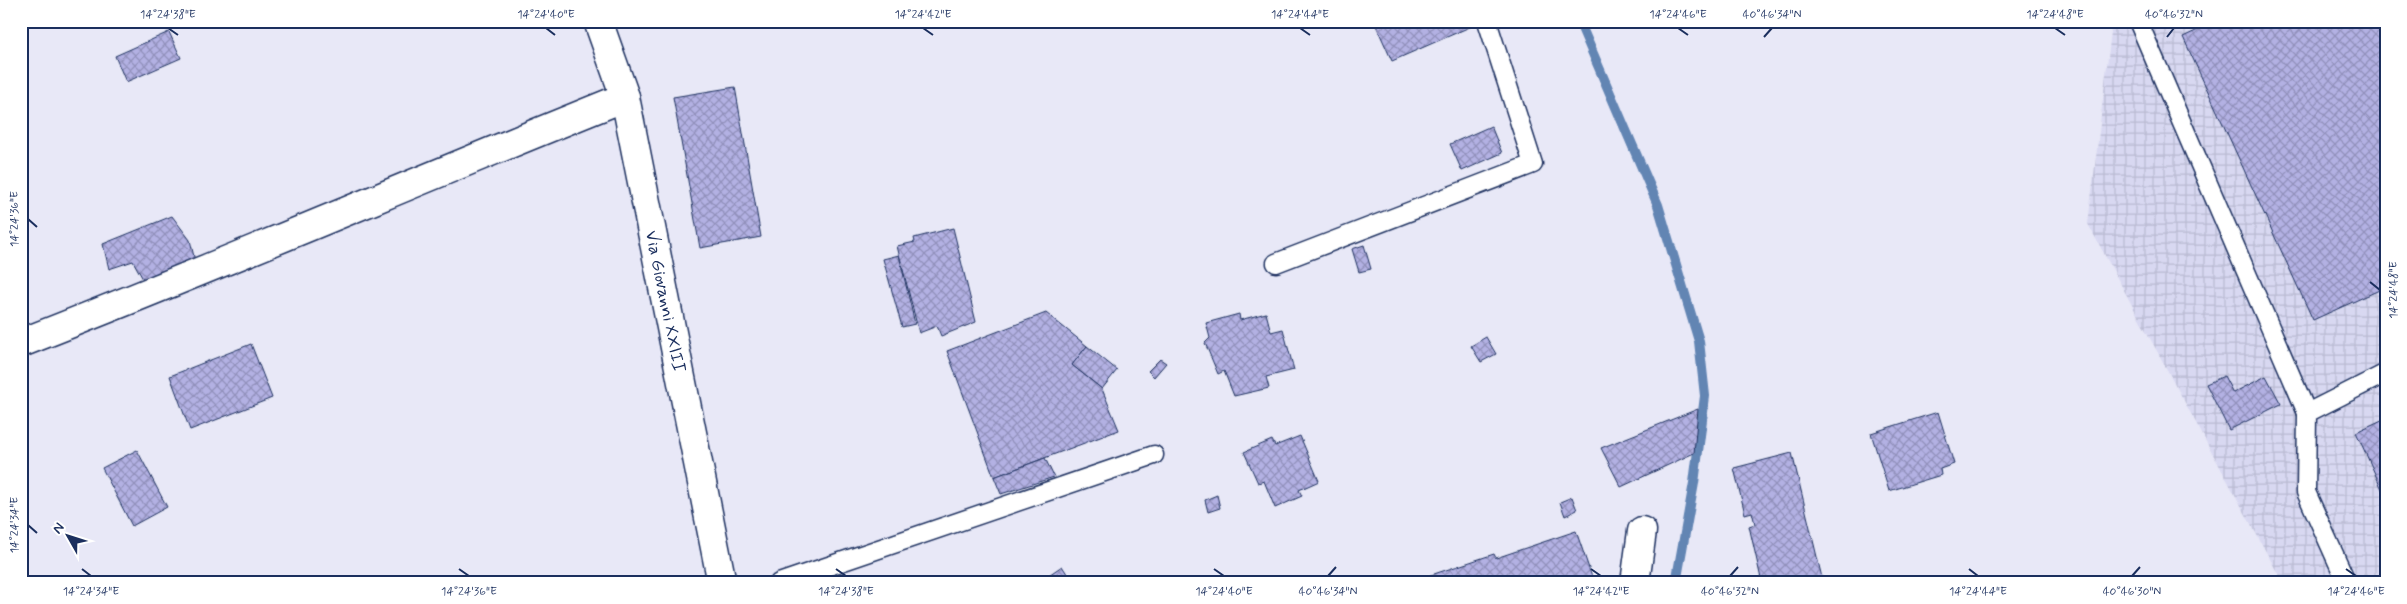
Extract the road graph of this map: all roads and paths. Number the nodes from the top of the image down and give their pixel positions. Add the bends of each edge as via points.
1 (598, 21) edge
2 (1487, 21) edge
3 (2138, 21) edge
4 (625, 97) junction
5 (1276, 263) dead end
6 (21, 343) edge
7 (2386, 373) edge
8 (2306, 413) junction
9 (1154, 455) dead end
10 (1642, 531) dead end
11 (722, 583) edge
12 (779, 583) edge
13 (1635, 583) edge
14 (2347, 583) edge

1 - 4 street, Via Giovanni XXIII
2 - 5 lane via 1532,164
3 - 8 lane
4 - 6 street via 164,288
4 - 11 street, Via Giovanni XXIII
7 - 8 lane
8 - 14 lane via 2306,492
9 - 12 lane
10 - 13 street

